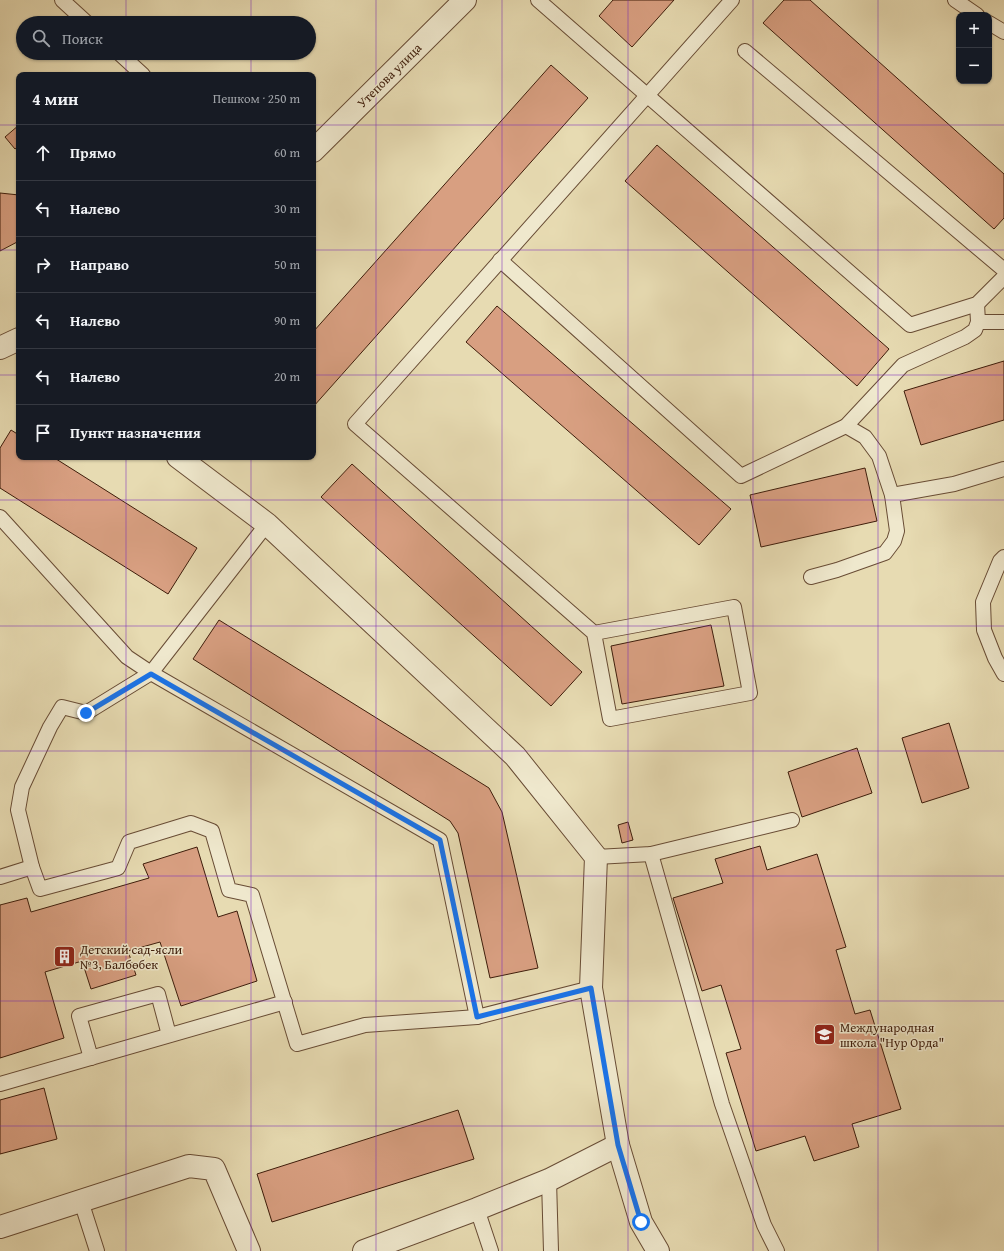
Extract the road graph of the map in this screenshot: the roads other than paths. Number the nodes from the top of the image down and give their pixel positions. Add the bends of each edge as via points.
1 (62, 0) edge
2 (465, 0) edge
3 (538, 0) edge
4 (732, 0) edge
5 (954, 0) edge
6 (972, 12) edge
7 (79, 16) edge
8 (992, 25) edge
9 (1004, 32) edge
10 (745, 51) dead end
11 (127, 60) edge
12 (140, 72) edge
13 (647, 95) junction
14 (316, 148) edge
15 (500, 260) junction
16 (1004, 270) edge
17 (1004, 277) edge
18 (977, 304) junction
19 (978, 322) junction
20 (1004, 322) edge
21 (16, 340) edge
22 (0, 348) edge
23 (846, 426) junction
24 (182, 460) edge
25 (1004, 469) edge
26 (892, 495) junction
27 (0, 517) edge
28 (267, 524) junction
29 (1004, 557) edge
30 (810, 577) dead end
31 (594, 632) junction
32 (151, 674) junction
33 (1004, 674) edge
34 (792, 820) dead end
35 (651, 854) junction
36 (596, 857) junction
37 (32, 867) junction
38 (0, 877) edge
39 (591, 988) junction
40 (285, 1002) junction
41 (477, 1017) junction
42 (169, 1035) junction
43 (91, 1058) junction
44 (0, 1084) edge
45 (618, 1145) junction
46 (549, 1180) junction
47 (81, 1201) junction
48 (477, 1209) junction
49 (0, 1227) edge
50 (97, 1251) edge
51 (249, 1251) edge
52 (364, 1251) edge
53 (491, 1251) edge
54 (551, 1251) edge
55 (658, 1251) edge
56 (777, 1251) edge

1 - 7 lane
2 - 14 street, Утепова улица
3 - 13 lane
4 - 13 lane
5 - 6 lane
8 - 9 lane
10 - 16 lane
11 - 12 lane
13 - 15 lane
13 - 18 lane via 910,325
15 - 23 lane via 741,476
15 - 31 lane via 355,424
17 - 18 lane
18 - 19 lane
19 - 20 lane
19 - 23 lane via 975,330 965,338 903,365
21 - 22 street
23 - 26 lane via 865,437 879,456
24 - 28 street
25 - 26 lane via 954,484
26 - 30 lane via 897,531 894,541 885,553
27 - 32 lane via 127,657
28 - 32 lane
28 - 36 street via 515,756
29 - 33 lane via 983,602 984,630
31 - 31 lane via 610,719 750,693 734,607
32 - 37 lane via 86,713 62,707 22,787 18,810
32 - 41 lane via 440,840
34 - 35 lane
35 - 36 lane
35 - 56 lane via 722,1104 764,1224
36 - 39 street
37 - 38 lane
37 - 40 lane via 40,889 118,868 128,842 191,823 212,831 229,890 252,895
39 - 41 lane
39 - 45 street
40 - 41 lane via 297,1044 365,1025
40 - 42 lane
42 - 43 lane
42 - 43 lane via 158,994 79,1016
43 - 44 lane
45 - 46 street
45 - 55 street via 641,1222
46 - 48 street
46 - 54 lane
47 - 49 street
47 - 50 lane
47 - 51 street via 189,1166 214,1169
48 - 52 street
48 - 53 lane

